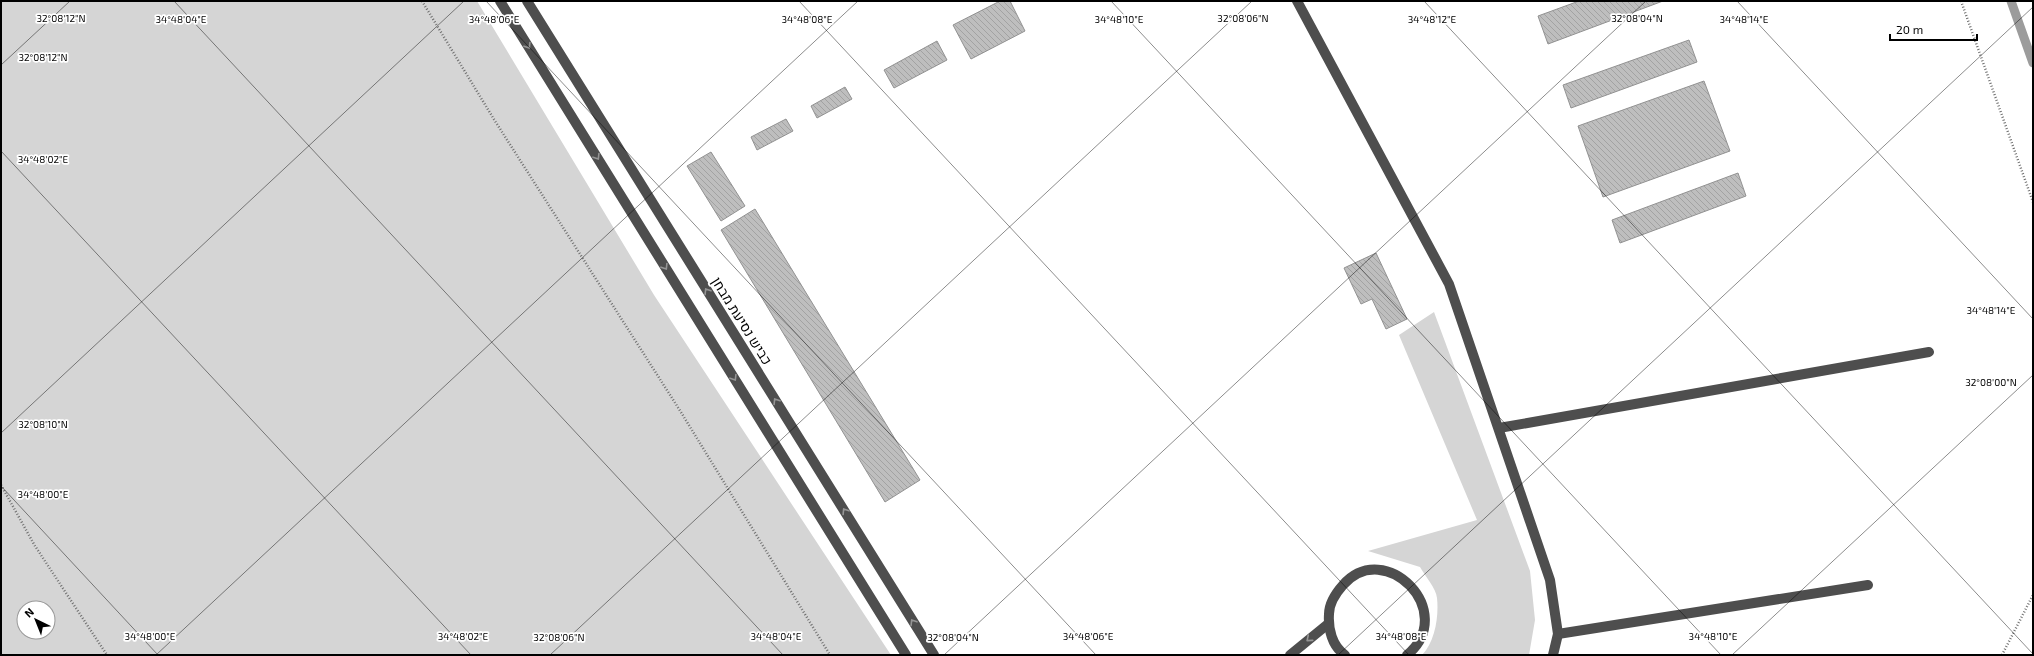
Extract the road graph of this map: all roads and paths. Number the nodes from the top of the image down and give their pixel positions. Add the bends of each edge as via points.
1 (422, 1) edge
2 (500, 1) edge
3 (527, 1) edge
4 (1297, 1) edge
5 (1961, 1) edge
6 (2033, 202) edge
7 (1929, 352) dead end
8 (1499, 428) junction
9 (1, 484) edge
10 (1868, 585) dead end
11 (2033, 595) edge
12 (1328, 624) junction
13 (1558, 634) junction
14 (107, 655) edge
15 (830, 655) edge
16 (906, 655) edge
17 (934, 655) edge
18 (1290, 655) edge
19 (1345, 655) edge
20 (1407, 655) edge
21 (1553, 655) edge
22 (2002, 655) edge

1 - 15 path via 495,121 679,409
2 -> 16 lane
17 -> 3 lane, כביש נסיעת מבחן
4 - 8 lane via 1449,284
5 - 6 path
7 - 8 lane
8 - 13 lane via 1550,580
9 - 14 path via 35,546
10 - 13 lane
11 - 22 path
12 -> 18 lane
12 - 19 lane via 1332,639
12 - 20 lane via 1329,607 1335,593 1346,581 1370,571 1391,572 1405,580 1416,591 1423,606 1425,621 1421,637
13 - 21 lane

